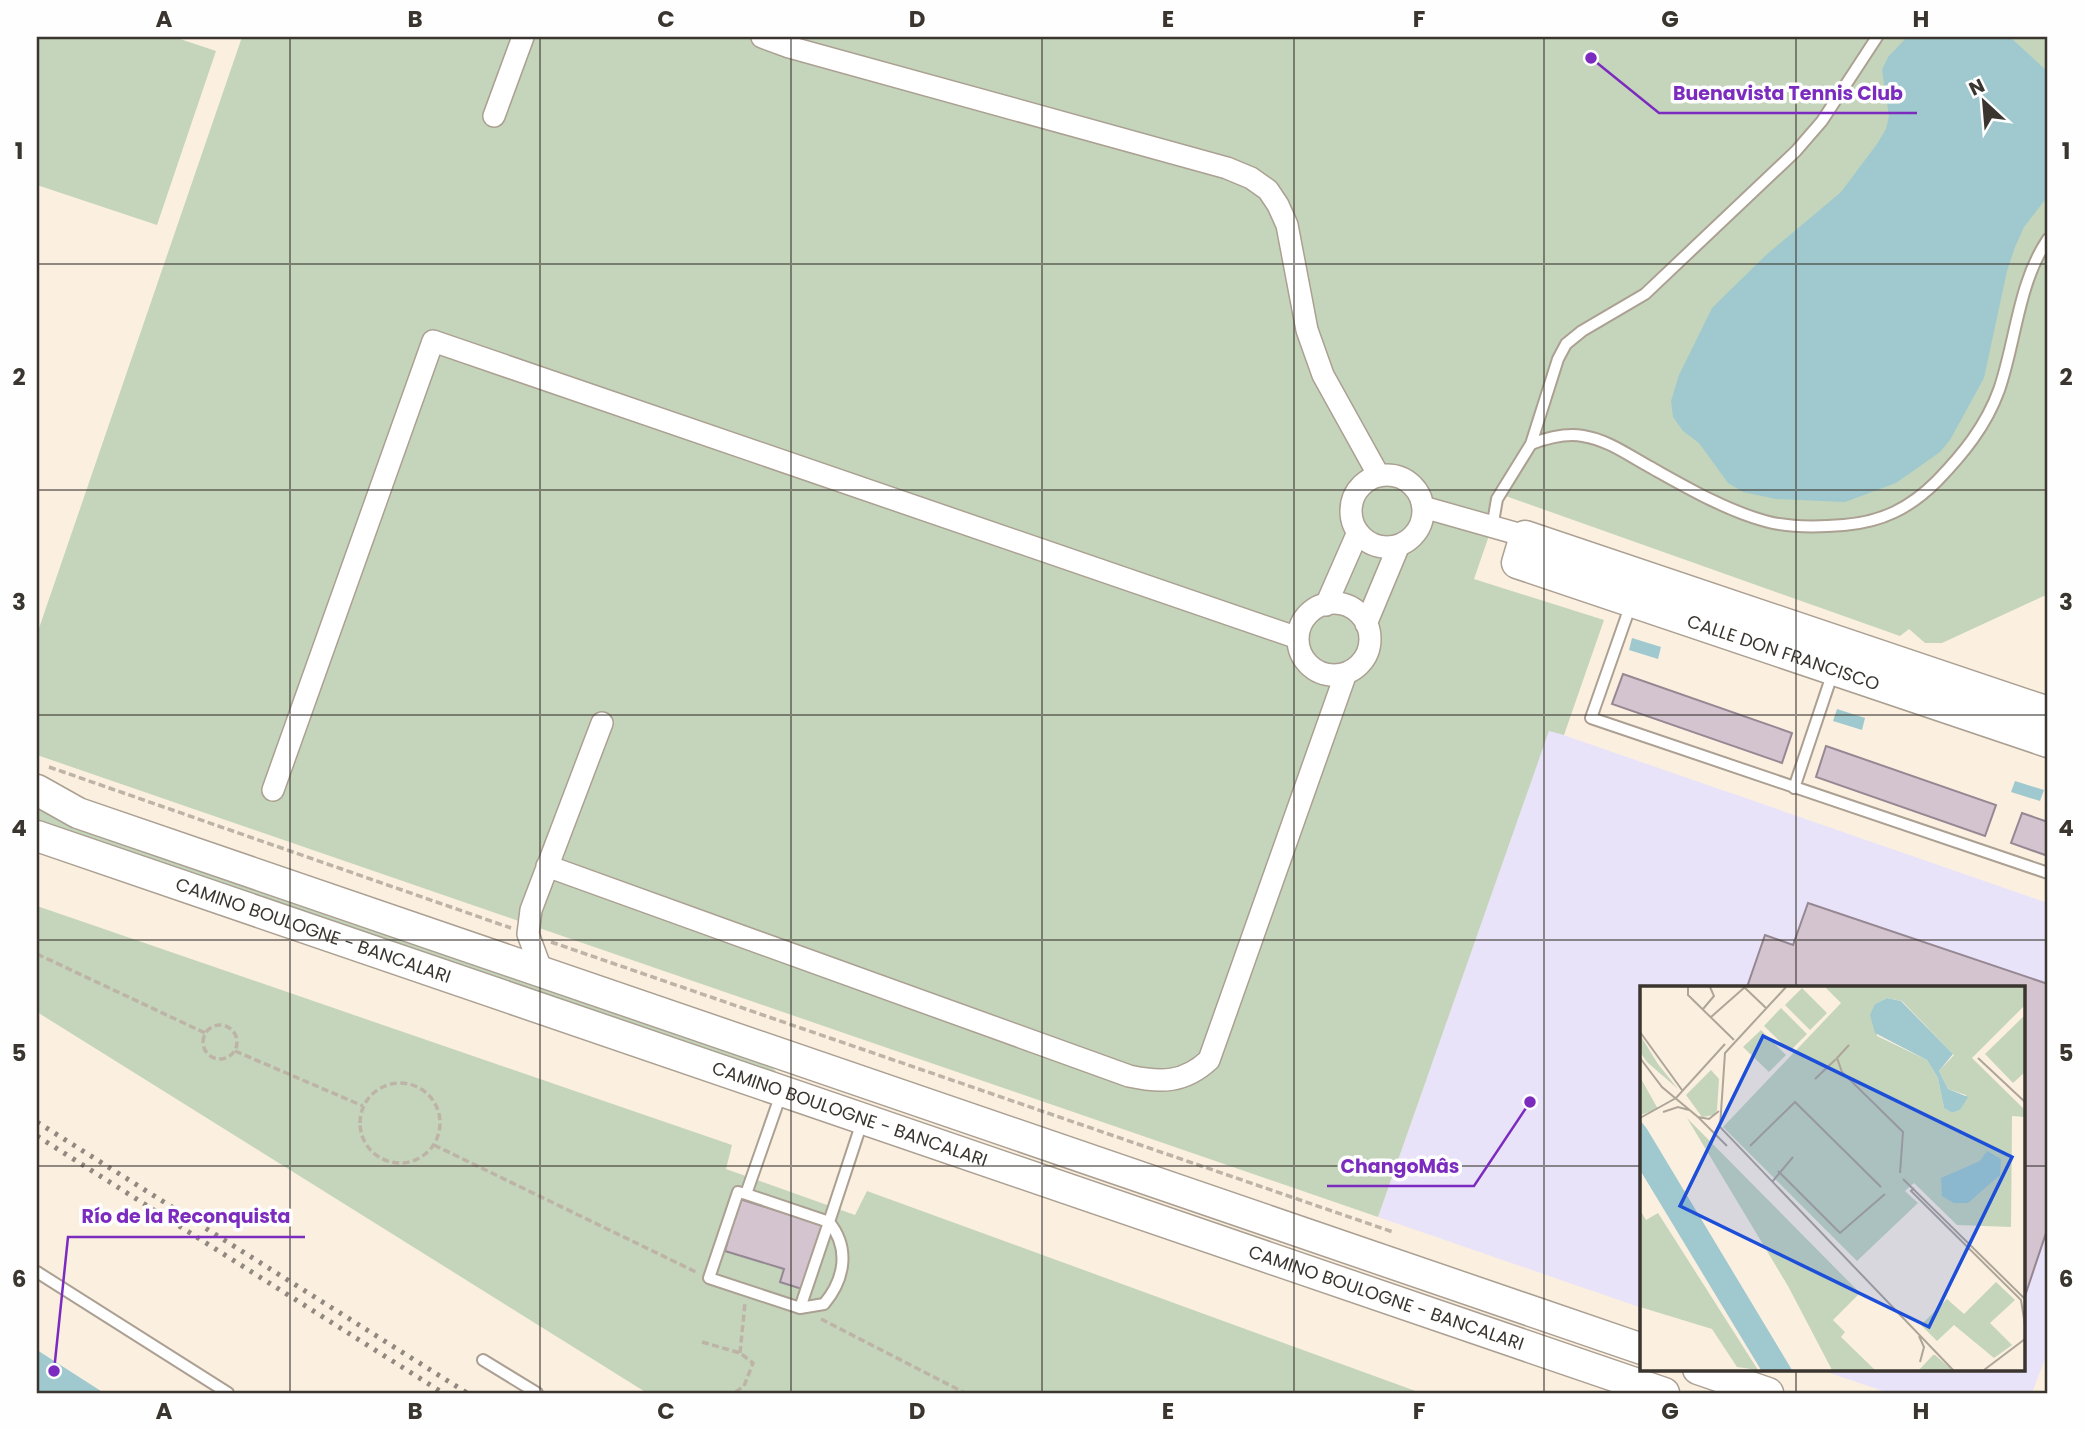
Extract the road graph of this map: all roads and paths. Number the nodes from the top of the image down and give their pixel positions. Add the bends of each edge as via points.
1 (523, 37) edge
2 (762, 37) edge
3 (1877, 37) edge
4 (494, 116) dead end
5 (2048, 239) edge
6 (1531, 444) junction
7 (1379, 476) junction
8 (1423, 507) junction
9 (1492, 528) junction
10 (1358, 532) junction
11 (1399, 545) junction
12 (1521, 550) joint
13 (1636, 588) junction
14 (1326, 604) junction
15 (1366, 624) junction
16 (1298, 639) junction
17 (1838, 657) junction
18 (1346, 673) junction
19 (2048, 712) edge
20 (602, 723) dead end
21 (2048, 742) edge
22 (37, 763) edge
23 (1794, 788) junction
24 (37, 790) edge
25 (273, 790) dead end
26 (37, 836) edge
27 (547, 866) junction
28 (2048, 873) edge
29 (528, 934) junction
30 (37, 954) edge
31 (542, 972) junction
32 (205, 1033) junction
33 (235, 1051) junction
34 (782, 1092) junction
35 (363, 1106) junction
36 (863, 1120) junction
37 (434, 1145) junction
38 (746, 1194) junction
39 (829, 1222) junction
40 (1393, 1232) dead end
41 (37, 1272) edge
42 (709, 1278) junction
43 (746, 1290) junction
44 (800, 1308) junction
45 (702, 1342) dead end
46 (1640, 1348) edge
47 (740, 1353) junction
48 (484, 1360) dead end
49 (1701, 1370) edge
50 (228, 1393) edge
51 (537, 1393) edge
52 (734, 1393) edge
53 (964, 1393) edge
54 (1664, 1393) edge
55 (1768, 1393) edge

1 - 4 street
2 - 7 street via 1227,168 1268,190 1287,225 1307,330 1323,375
3 - 6 lane via 1822,121 1796,151 1646,294 1566,344
5 - 6 lane via 2025,291 1998,390 1982,426 1955,463 1919,499 1873,522 1784,525 1731,508 1606,442 1580,436
6 - 9 lane via 1496,499
7 - 8 street via 1403,479 1420,496
7 - 10 street via 1368,481 1354,499 1353,522
8 - 9 street
8 - 11 street via 1418,530
9 - 12 street
10 - 11 street via 1376,545
10 - 14 street
11 - 15 street
12 - 13 main road, CALLE DON FRANCISCO
13 - 17 main road, CALLE DON FRANCISCO
13 - 23 lane via 1591,718
14 - 15 street via 1350,607
14 - 16 street via 1306,617
15 - 18 street via 1370,635 1364,659
16 - 18 street via 1313,668 1323,674
16 - 25 street via 433,341
17 - 19 main road, CALLE DON FRANCISCO
17 - 21 main road, CALLE DON FRANCISCO
17 - 23 lane
18 - 27 street via 1209,1060 1174,1081 1129,1076
20 - 27 street
22 - 29 path
23 - 28 lane
24 - 31 main road, CAMINO BOULOGNE - BANCALARI via 78,813
26 - 34 main road, CAMINO BOULOGNE - BANCALARI
27 - 29 street via 531,910
29 - 31 street
29 - 40 path
30 - 32 path
31 - 46 main road, CAMINO BOULOGNE - BANCALARI
32 - 33 path via 205,1049 213,1057 225,1058
32 - 33 path via 214,1025 230,1027 237,1036
33 - 35 path
34 - 36 main road, CAMINO BOULOGNE - BANCALARI
34 - 38 lane
35 - 37 path via 360,1132 375,1155 400,1164 413,1161
35 - 37 path via 384,1087 407,1084 419,1088 430,1097 440,1120
36 - 39 lane
36 - 54 main road, CAMINO BOULOGNE - BANCALARI
37 - 42 path
38 - 39 lane
38 - 42 lane via 738,1192
39 - 44 lane
39 - 44 lane via 840,1242 840,1280 824,1304
41 - 50 lane
42 - 43 lane
43 - 44 lane
43 - 47 path
44 - 53 path
45 - 47 path
47 - 52 path via 753,1363 744,1386
48 - 51 lane
49 - 55 main road

